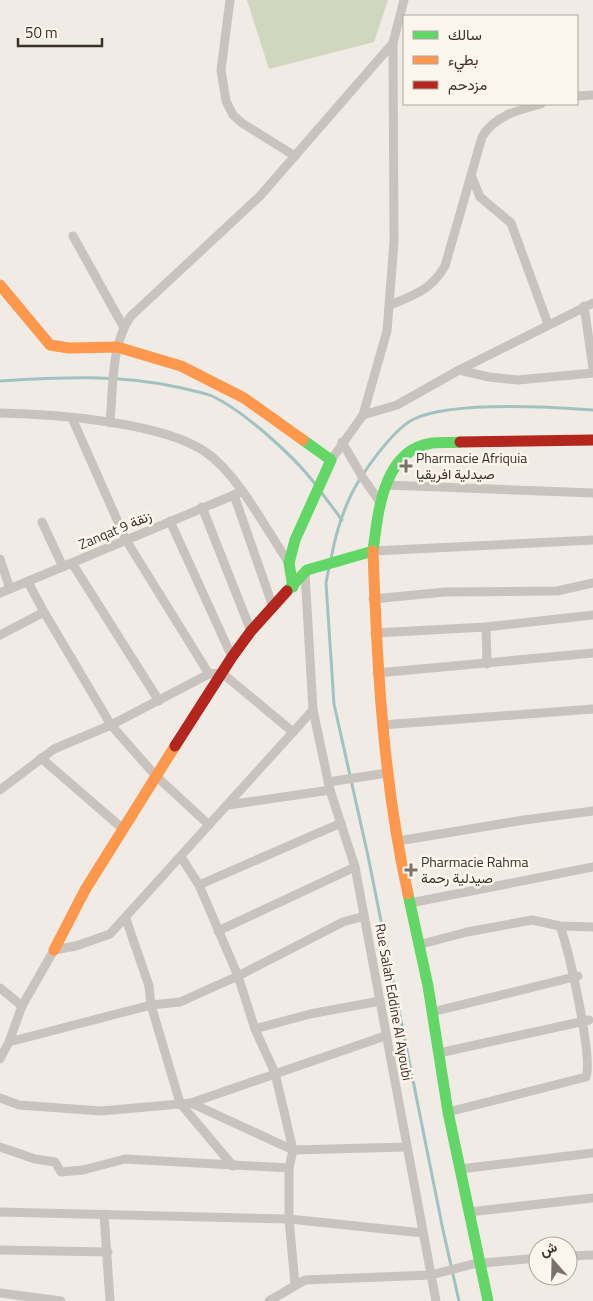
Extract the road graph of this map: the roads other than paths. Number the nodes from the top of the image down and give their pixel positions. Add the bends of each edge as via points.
1 (230, 0) edge
2 (404, 0) edge
3 (393, 44) junction
4 (593, 94) edge
5 (578, 96) edge
6 (538, 105) edge
7 (295, 156) junction
8 (471, 175) junction
9 (73, 236) dead end
10 (0, 285) edge
11 (390, 305) junction
12 (589, 305) edge
13 (548, 324) junction
14 (123, 326) junction
15 (117, 347) junction
16 (593, 368) edge
17 (459, 370) junction
18 (593, 373) edge
19 (0, 413) edge
20 (363, 415) junction
21 (72, 418) junction
22 (110, 423) junction
23 (593, 440) edge
24 (342, 442) junction
25 (331, 460) junction
26 (386, 485) junction
27 (238, 493) junction
28 (593, 493) edge
29 (380, 502) junction
30 (202, 507) junction
31 (170, 521) junction
32 (42, 522) dead end
33 (126, 540) junction
34 (593, 540) edge
35 (373, 550) junction
36 (0, 559) edge
37 (289, 563) junction
38 (68, 565) junction
39 (306, 571) junction
40 (28, 582) junction
41 (593, 583) edge
42 (293, 587) junction
43 (10, 589) junction
44 (0, 592) edge
45 (373, 599) junction
46 (273, 607) junction
47 (44, 612) junction
48 (593, 615) edge
49 (486, 627) junction
50 (251, 631) junction
51 (375, 633) junction
52 (0, 635) edge
53 (593, 653) edge
54 (232, 657) junction
55 (487, 664) junction
56 (222, 673) junction
57 (377, 673) junction
58 (209, 674) junction
59 (159, 701) junction
60 (593, 709) edge
61 (313, 710) junction
62 (382, 725) junction
63 (111, 726) junction
64 (293, 732) junction
65 (41, 758) junction
66 (387, 773) junction
67 (155, 775) junction
68 (329, 786) junction
69 (0, 790) edge
70 (228, 805) junction
71 (593, 811) edge
72 (341, 823) junction
73 (209, 825) junction
74 (122, 828) junction
75 (398, 841) junction
76 (182, 857) junction
77 (355, 867) junction
78 (593, 867) edge
79 (199, 885) junction
80 (410, 903) junction
81 (364, 916) junction
82 (126, 918) junction
83 (560, 926) junction
84 (593, 927) edge
85 (218, 931) junction
86 (418, 945) junction
87 (54, 950) junction
88 (238, 976) junction
89 (578, 976) junction
90 (0, 988) edge
91 (380, 1001) junction
92 (151, 1005) junction
93 (22, 1006) junction
94 (432, 1012) junction
95 (589, 1020) junction
96 (255, 1029) junction
97 (385, 1036) junction
98 (9, 1042) junction
99 (439, 1053) junction
100 (0, 1059) edge
101 (275, 1073) junction
102 (0, 1098) edge
103 (180, 1103) junction
104 (191, 1103) junction
105 (448, 1112) junction
106 (0, 1147) edge
107 (406, 1147) junction
108 (293, 1150) junction
109 (593, 1153) edge
110 (233, 1166) junction
111 (288, 1168) junction
112 (460, 1169) junction
113 (593, 1198) edge
114 (0, 1212) edge
115 (469, 1212) junction
116 (104, 1214) junction
117 (289, 1219) junction
118 (423, 1232) junction
119 (0, 1250) edge
120 (108, 1252) junction
121 (593, 1255) edge
122 (578, 1256) edge
123 (528, 1259) edge
124 (477, 1263) junction
125 (431, 1275) junction
126 (295, 1284) junction
127 (0, 1293) edge
128 (60, 1301) edge
129 (110, 1301) edge
130 (269, 1301) edge
131 (436, 1301) edge
132 (488, 1301) edge

1 - 7 street via 221,70 226,101 233,115 242,123
2 - 3 street
3 - 7 street
3 - 11 street via 394,232
4 - 5 street
6 - 8 street via 499,118 488,127
7 - 14 street via 260,196
8 - 11 street via 445,266 436,281 423,291
8 - 13 street via 480,197 511,223
9 - 14 street
10 - 15 street via 50,345
11 - 20 street via 387,331
12 - 13 street
12 - 16 street
13 - 17 street
14 - 15 street
15 - 22 street
15 - 25 street via 181,366 210,379 244,398
17 - 18 street via 511,379
17 - 20 street via 397,405
19 - 21 street
20 - 24 street
21 - 22 street
21 - 33 street
22 - 27 street via 149,428 185,441 208,454 226,472
23 - 26 street via 420,445 401,458
24 - 25 street
24 - 29 street
25 - 37 street via 295,540
26 - 28 street
26 - 29 street
27 - 30 street, Zanqat 9 زنقة
27 - 37 street
27 - 46 street
29 - 35 street
30 - 31 street, Zanqat 9 زنقة
30 - 50 street
31 - 33 street, Zanqat 9 زنقة
31 - 54 street
32 - 38 street
33 - 38 street, Zanqat 9 زنقة
33 - 58 street
34 - 35 street
35 - 39 street
35 - 45 street
36 - 43 street
37 - 42 street
38 - 40 street, Zanqat 9 زنقة
38 - 59 street
39 - 42 street
39 - 61 street, Rue Salah Eddine Al Ayoubi
40 - 43 street, Zanqat 9 زنقة
40 - 47 street
41 - 45 street via 557,591 445,592
42 - 46 street
43 - 44 street, Zanqat 9 زنقة
45 - 51 street
46 - 50 street
47 - 52 street
47 - 63 street
48 - 49 street
49 - 51 street
49 - 55 street
50 - 54 street
51 - 57 street
53 - 55 street
54 - 56 street
55 - 57 street
56 - 58 street
56 - 64 street
56 - 67 street
57 - 62 street
58 - 59 street
59 - 63 street
60 - 62 street
61 - 64 street
61 - 68 street, Rue Salah Eddine Al Ayoubi
62 - 66 street
63 - 65 street
63 - 67 street
64 - 70 street
65 - 69 street
65 - 74 street
66 - 68 street via 344,779
66 - 75 street
67 - 73 street
67 - 74 street
68 - 70 street
68 - 72 street, Rue Salah Eddine Al Ayoubi
70 - 73 street
71 - 75 street
72 - 77 street, Rue Salah Eddine Al Ayoubi
72 - 79 street
73 - 76 street
74 - 87 street
75 - 80 street
76 - 79 street
76 - 82 street
77 - 81 street, Rue Salah Eddine Al Ayoubi
77 - 85 street
78 - 80 street
79 - 85 street
80 - 86 street
81 - 88 street via 343,922
81 - 91 street, Rue Salah Eddine Al Ayoubi
82 - 87 street via 110,934
82 - 92 street via 149,986
83 - 84 street
83 - 86 street via 532,920
83 - 89 street
85 - 88 street
86 - 94 street
87 - 93 street
88 - 92 street via 180,1002
88 - 96 street
89 - 94 street
89 - 95 street
90 - 93 street
91 - 96 street via 310,1014
91 - 97 street, Rue Salah Eddine Al Ayoubi
92 - 98 street
92 - 103 street
93 - 98 street
94 - 99 street
95 - 99 street
95 - 105 street via 591,1059 586,1077
96 - 101 street
97 - 101 street
97 - 107 street, Rue Salah Eddine Al Ayoubi
98 - 100 street
99 - 105 street
101 - 104 street
101 - 108 street
102 - 103 street via 19,1105 101,1111
103 - 104 street
103 - 110 street
104 - 108 street
105 - 112 street
106 - 110 street via 35,1159 56,1162 60,1172 83,1170 124,1159
107 - 108 street
107 - 118 street, Rue Salah Eddine Al Ayoubi
108 - 111 street
109 - 112 street
110 - 111 street
111 - 117 street
112 - 115 street
113 - 115 street
114 - 116 street
115 - 124 street
116 - 117 street
116 - 120 street
117 - 118 street
117 - 126 street
118 - 125 street, Rue Salah Eddine Al Ayoubi
119 - 120 street
120 - 129 street
121 - 122 street
123 - 124 street
124 - 125 street
124 - 132 street
125 - 126 street via 305,1280
125 - 131 street, Rue Salah Eddine Al Ayoubi
126 - 130 street
127 - 128 street

